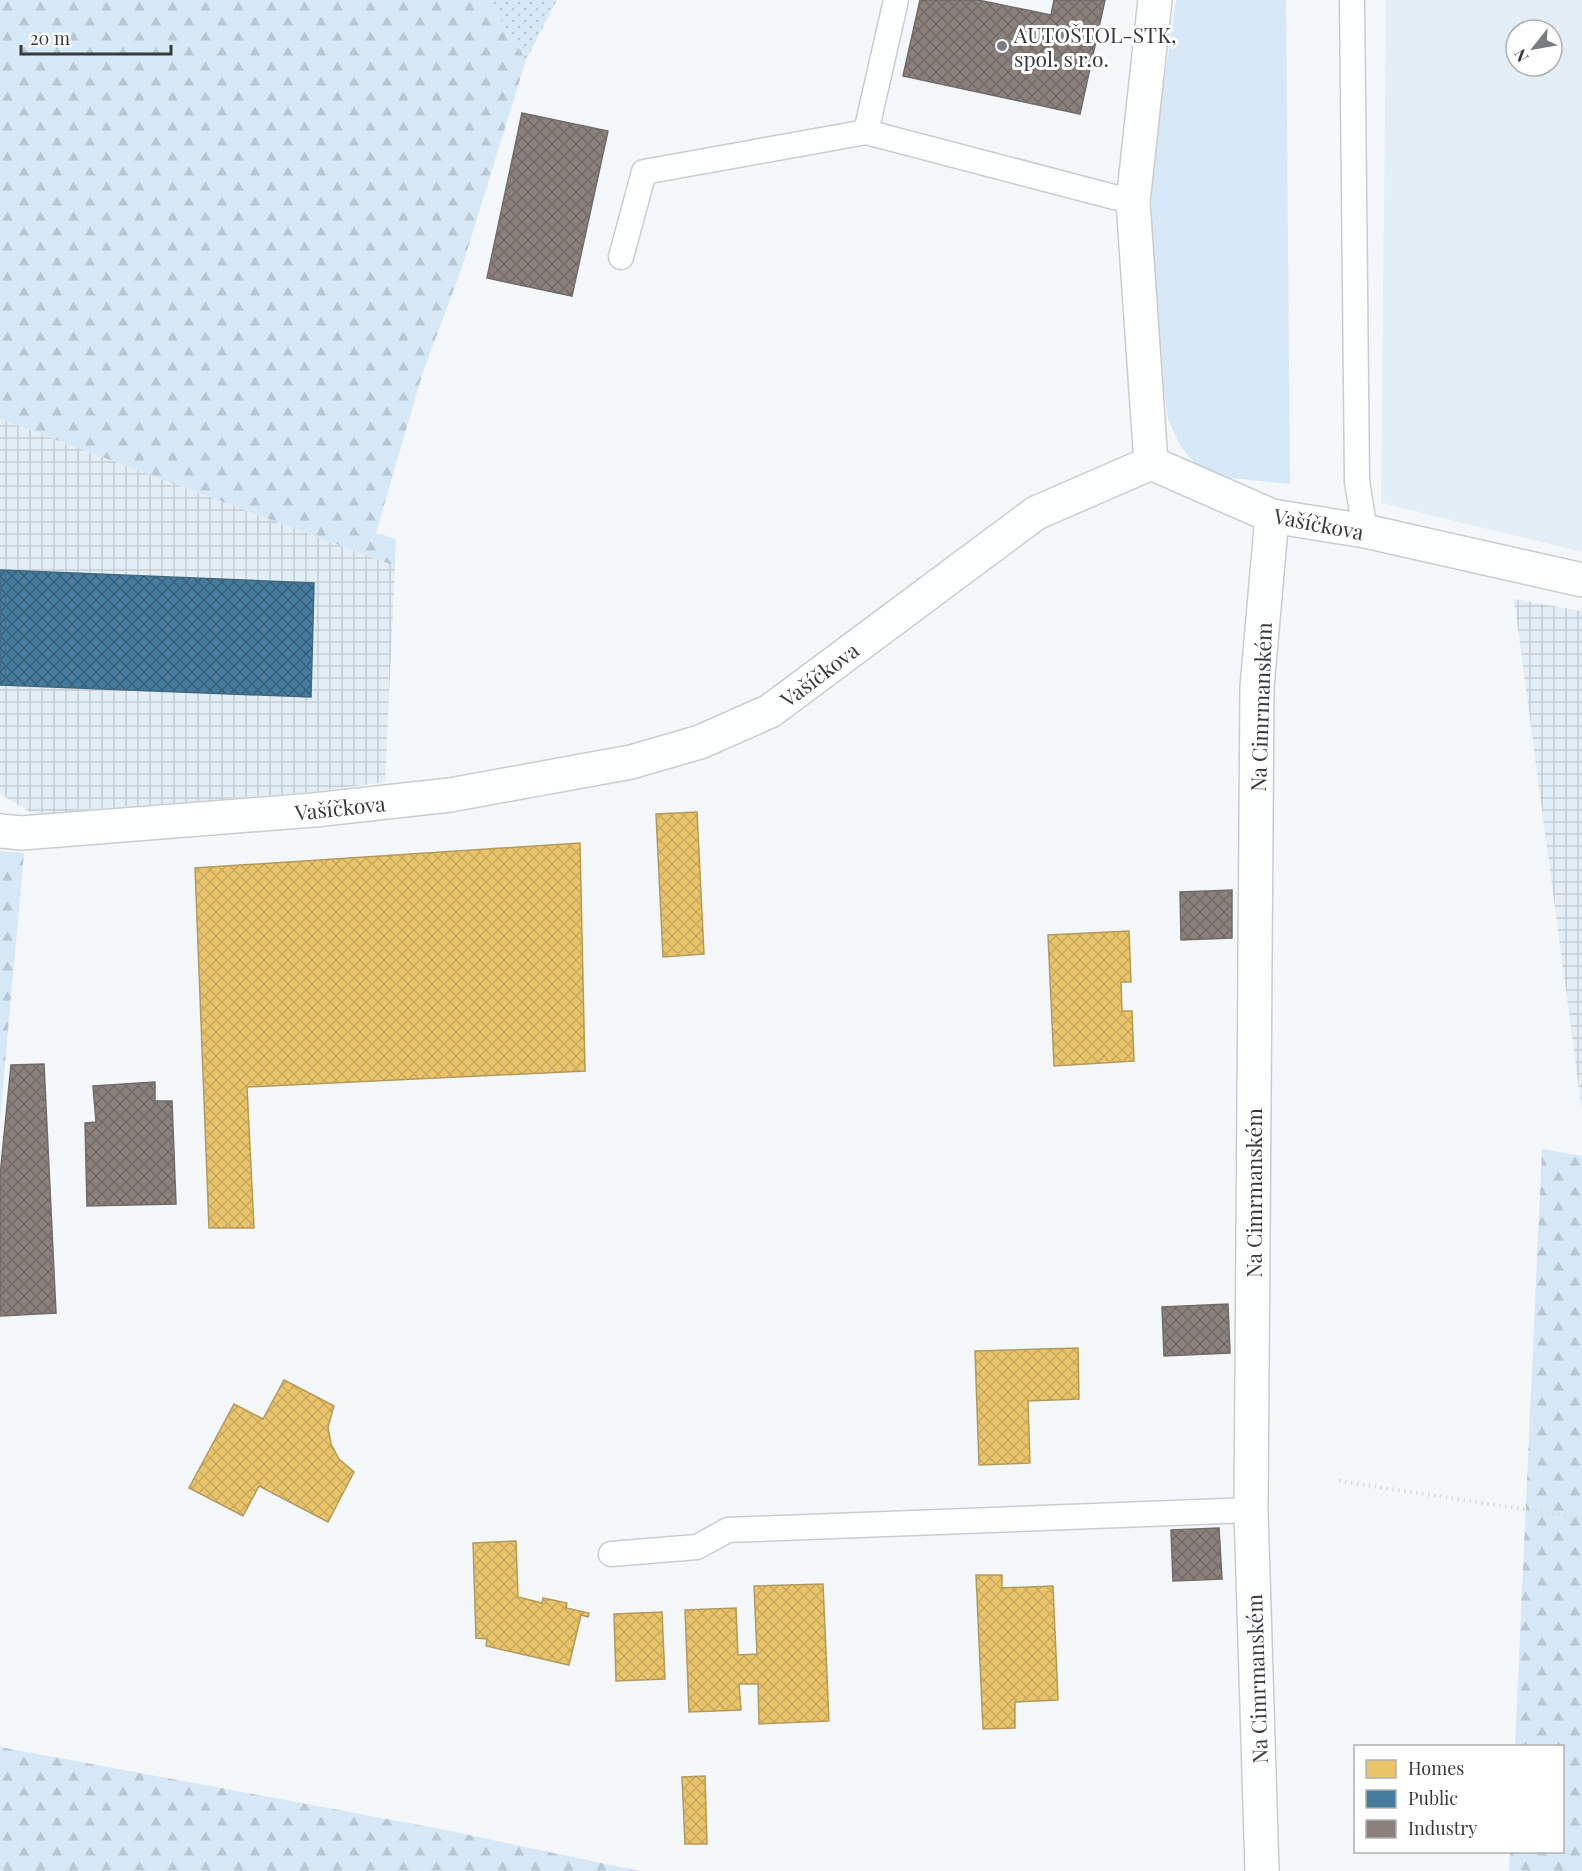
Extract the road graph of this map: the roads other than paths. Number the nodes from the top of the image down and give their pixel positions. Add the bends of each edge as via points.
1 (896, 0) edge
2 (1155, 0) edge
3 (1352, 0) edge
4 (866, 132) junction
5 (1133, 202) junction
6 (621, 257) dead end
7 (1151, 463) junction
8 (1272, 516) junction
9 (1365, 531) junction
10 (1582, 580) edge
11 (0, 831) edge
12 (1251, 1510) junction
13 (611, 1554) dead end
14 (1262, 1871) edge

1 - 4 lane
2 - 5 street
3 - 9 lane via 1357,481
4 - 5 lane
4 - 6 lane via 644,172
5 - 7 street
7 - 8 street, Vašíčkova
7 - 11 street, Vašíčkova via 1036,513 770,711 700,742 631,762 450,795 314,810
8 - 9 street, Vašíčkova
8 - 12 street, Na Cimrmanském via 1257,687
9 - 10 street, Vašíčkova
12 - 13 lane via 728,1530 697,1547
12 - 14 street, Na Cimrmanském

